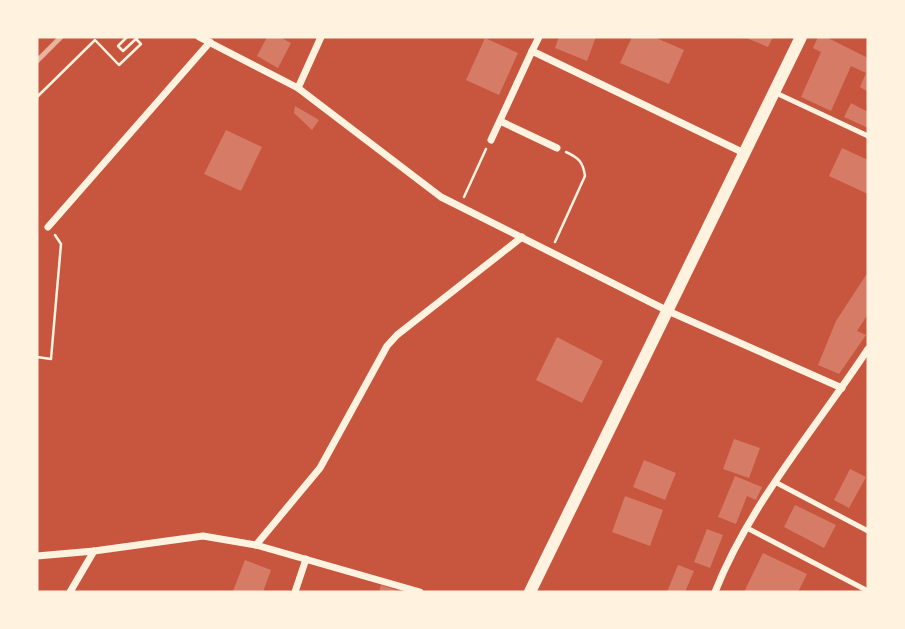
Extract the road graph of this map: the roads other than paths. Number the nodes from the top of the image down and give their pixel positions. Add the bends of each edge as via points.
1 (199, 37) edge
2 (321, 37) edge
3 (539, 37) edge
4 (801, 37) edge
5 (210, 42) junction
6 (532, 51) junction
7 (298, 88) junction
8 (773, 91) junction
9 (500, 121) junction
10 (868, 136) edge
11 (491, 140) road end
12 (557, 148) road end
13 (744, 153) junction
14 (48, 227) road end
15 (522, 237) junction
16 (668, 311) junction
17 (868, 349) edge
18 (842, 388) junction
19 (775, 482) junction
20 (747, 528) junction
21 (868, 531) edge
22 (256, 545) junction
23 (94, 551) junction
24 (37, 556) edge
25 (306, 559) junction
26 (868, 591) edge
27 (70, 592) edge
28 (295, 592) edge
29 (420, 592) edge
30 (530, 592) edge
31 (715, 592) edge

1 - 5 street
2 - 7 street
3 - 6 street
4 - 8 street
5 - 7 street
5 - 14 street
6 - 9 street
6 - 13 street
7 - 15 street via 416,180
8 - 10 lane
8 - 13 street
9 - 11 street
9 - 12 street
13 - 16 street
15 - 16 street
15 - 22 street via 387,346 320,468
16 - 18 street
16 - 30 street
17 - 18 street
18 - 19 street
19 - 20 street
19 - 21 lane
20 - 26 lane
20 - 31 street
22 - 23 street via 203,536
22 - 25 street
23 - 24 street
23 - 27 street
25 - 28 street
25 - 29 street

